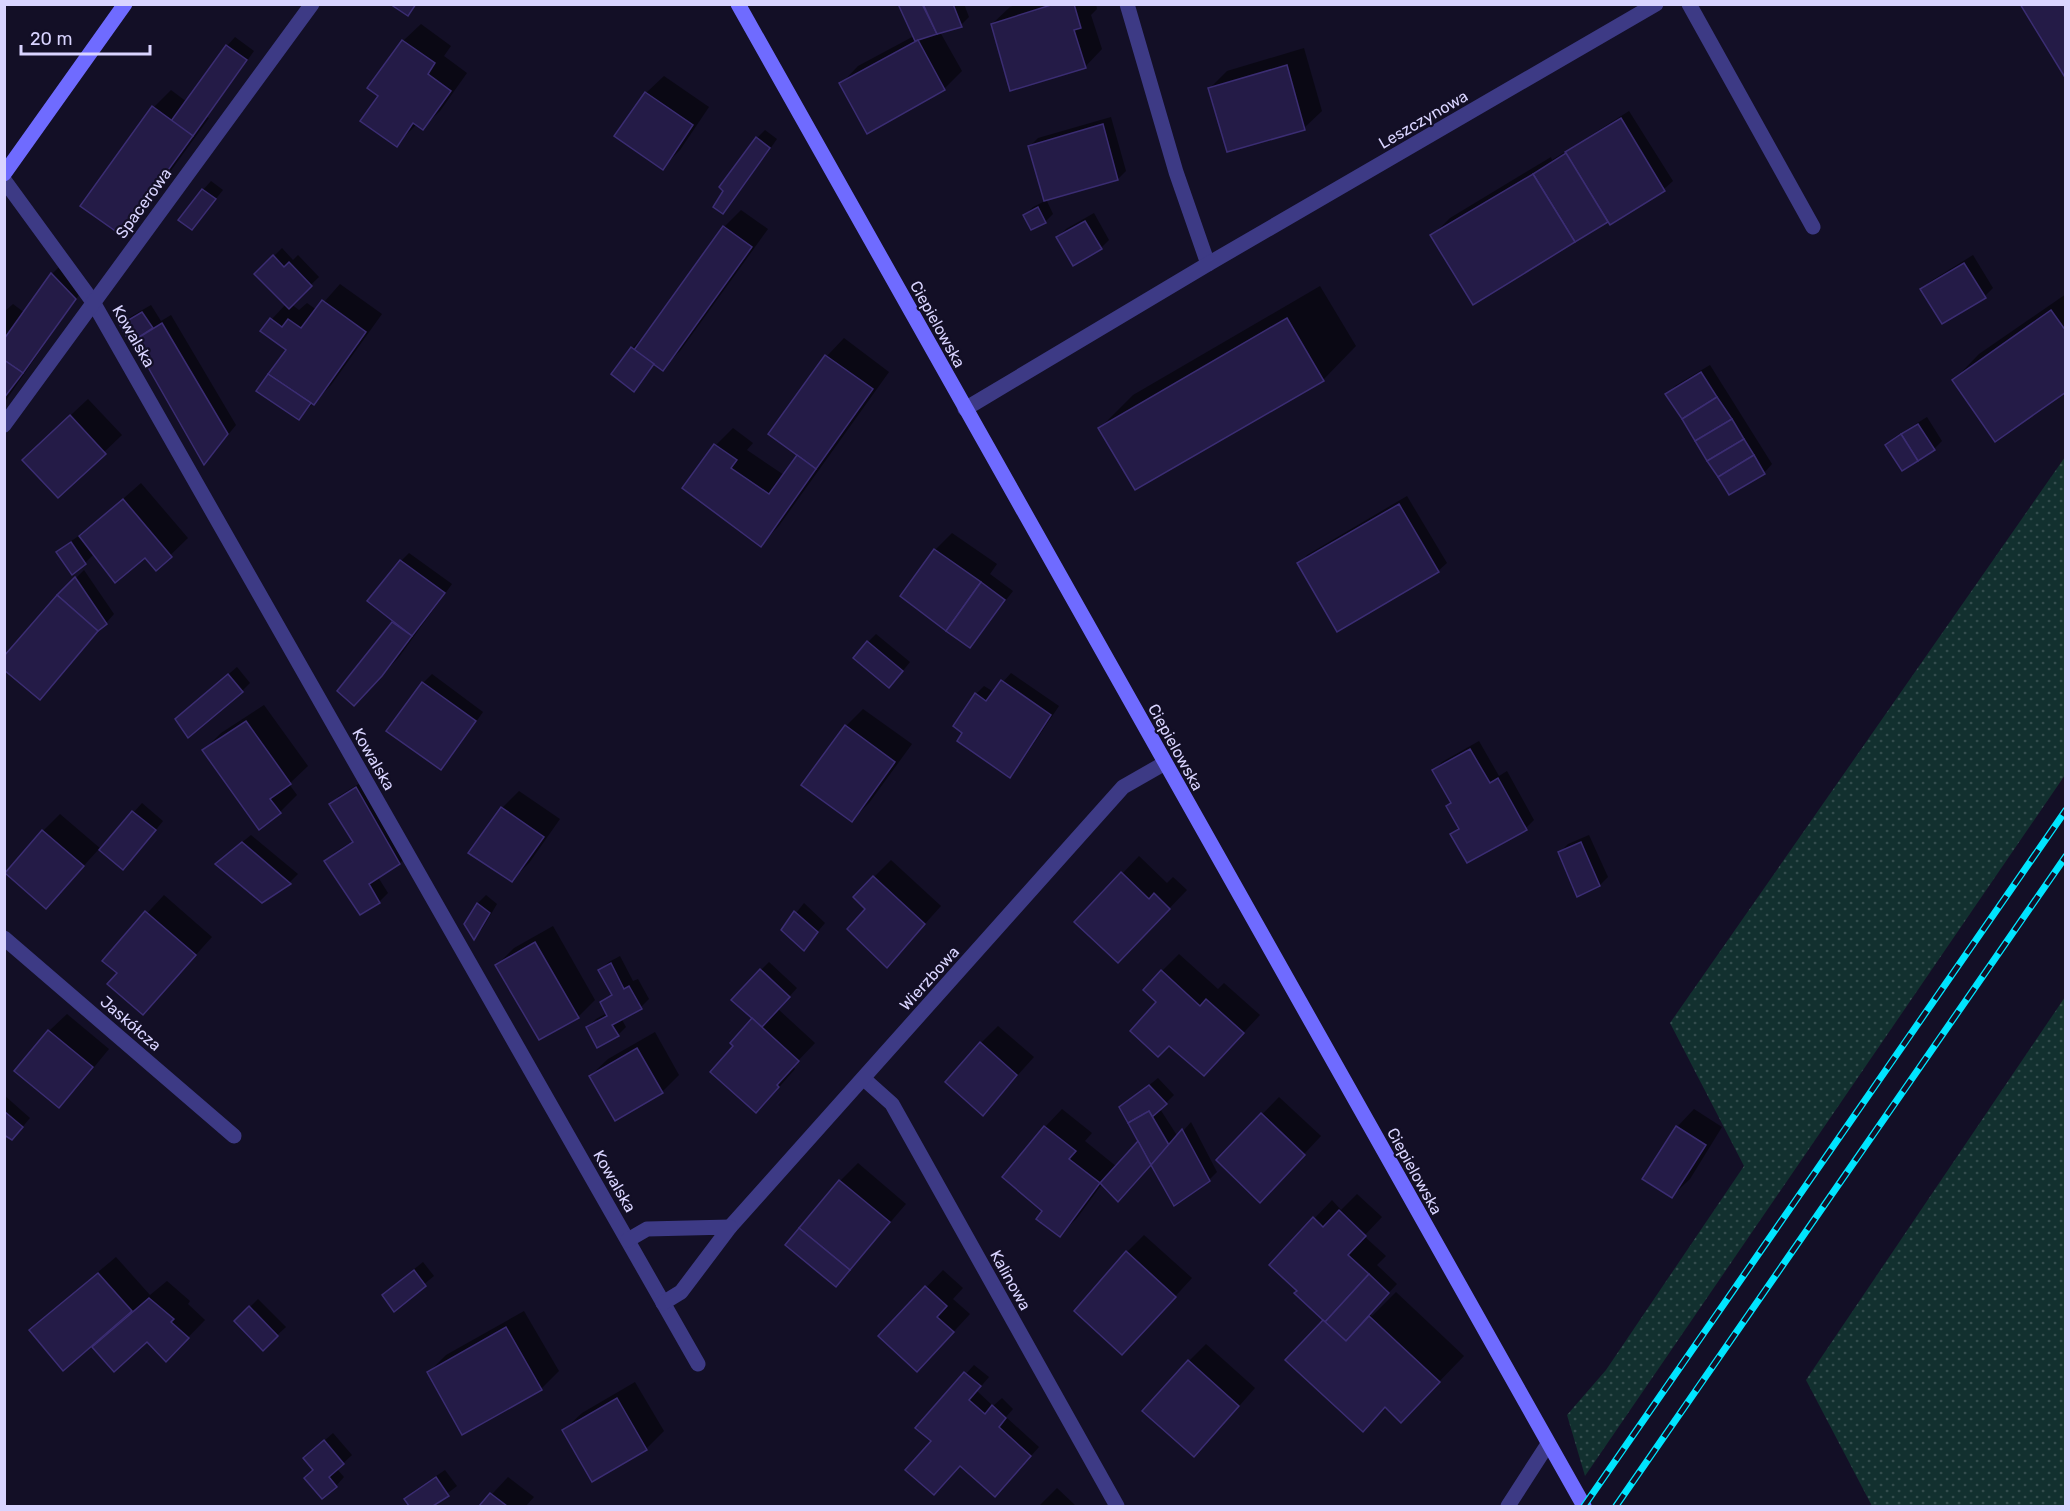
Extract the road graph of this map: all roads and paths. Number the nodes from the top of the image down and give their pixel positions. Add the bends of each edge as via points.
1 (125, 4) edge
2 (312, 4) edge
3 (738, 4) edge
4 (1127, 4) edge
5 (1656, 4) edge
6 (1689, 4) edge
7 (4, 174) edge
8 (4, 180) edge
9 (1813, 227) dead end
10 (1208, 264) junction
11 (93, 302) junction
12 (965, 409) junction
13 (4, 425) edge
14 (1165, 763) junction
15 (4, 938) edge
16 (864, 1079) junction
17 (234, 1136) dead end
18 (730, 1227) junction
19 (628, 1240) junction
20 (663, 1303) junction
21 (698, 1364) dead end
22 (1548, 1444) junction
23 (1117, 1506) edge
24 (1508, 1506) edge
25 (1584, 1506) edge

1 - 7 street
2 - 11 street, Spacerowa
3 - 12 street, Ciepielowska
4 - 10 street via 1176,172
5 - 10 street, Leszczynowa
6 - 9 street
8 - 11 street, Kowalska
10 - 12 street, Leszczynowa
11 - 13 street, Spacerowa
11 - 19 street, Kowalska
12 - 14 street, Ciepielowska
14 - 16 street, Wierzbowa via 1123,787
14 - 22 street, Ciepielowska
15 - 17 street, Jaskółcza
16 - 18 street, Wierzbowa
16 - 23 street, Kalinowa via 892,1104
18 - 19 street via 647,1229
18 - 20 street, Wierzbowa via 681,1292
19 - 20 street, Kowalska
20 - 21 street, Kowalska
22 - 24 street
22 - 25 street, Ciepielowska

